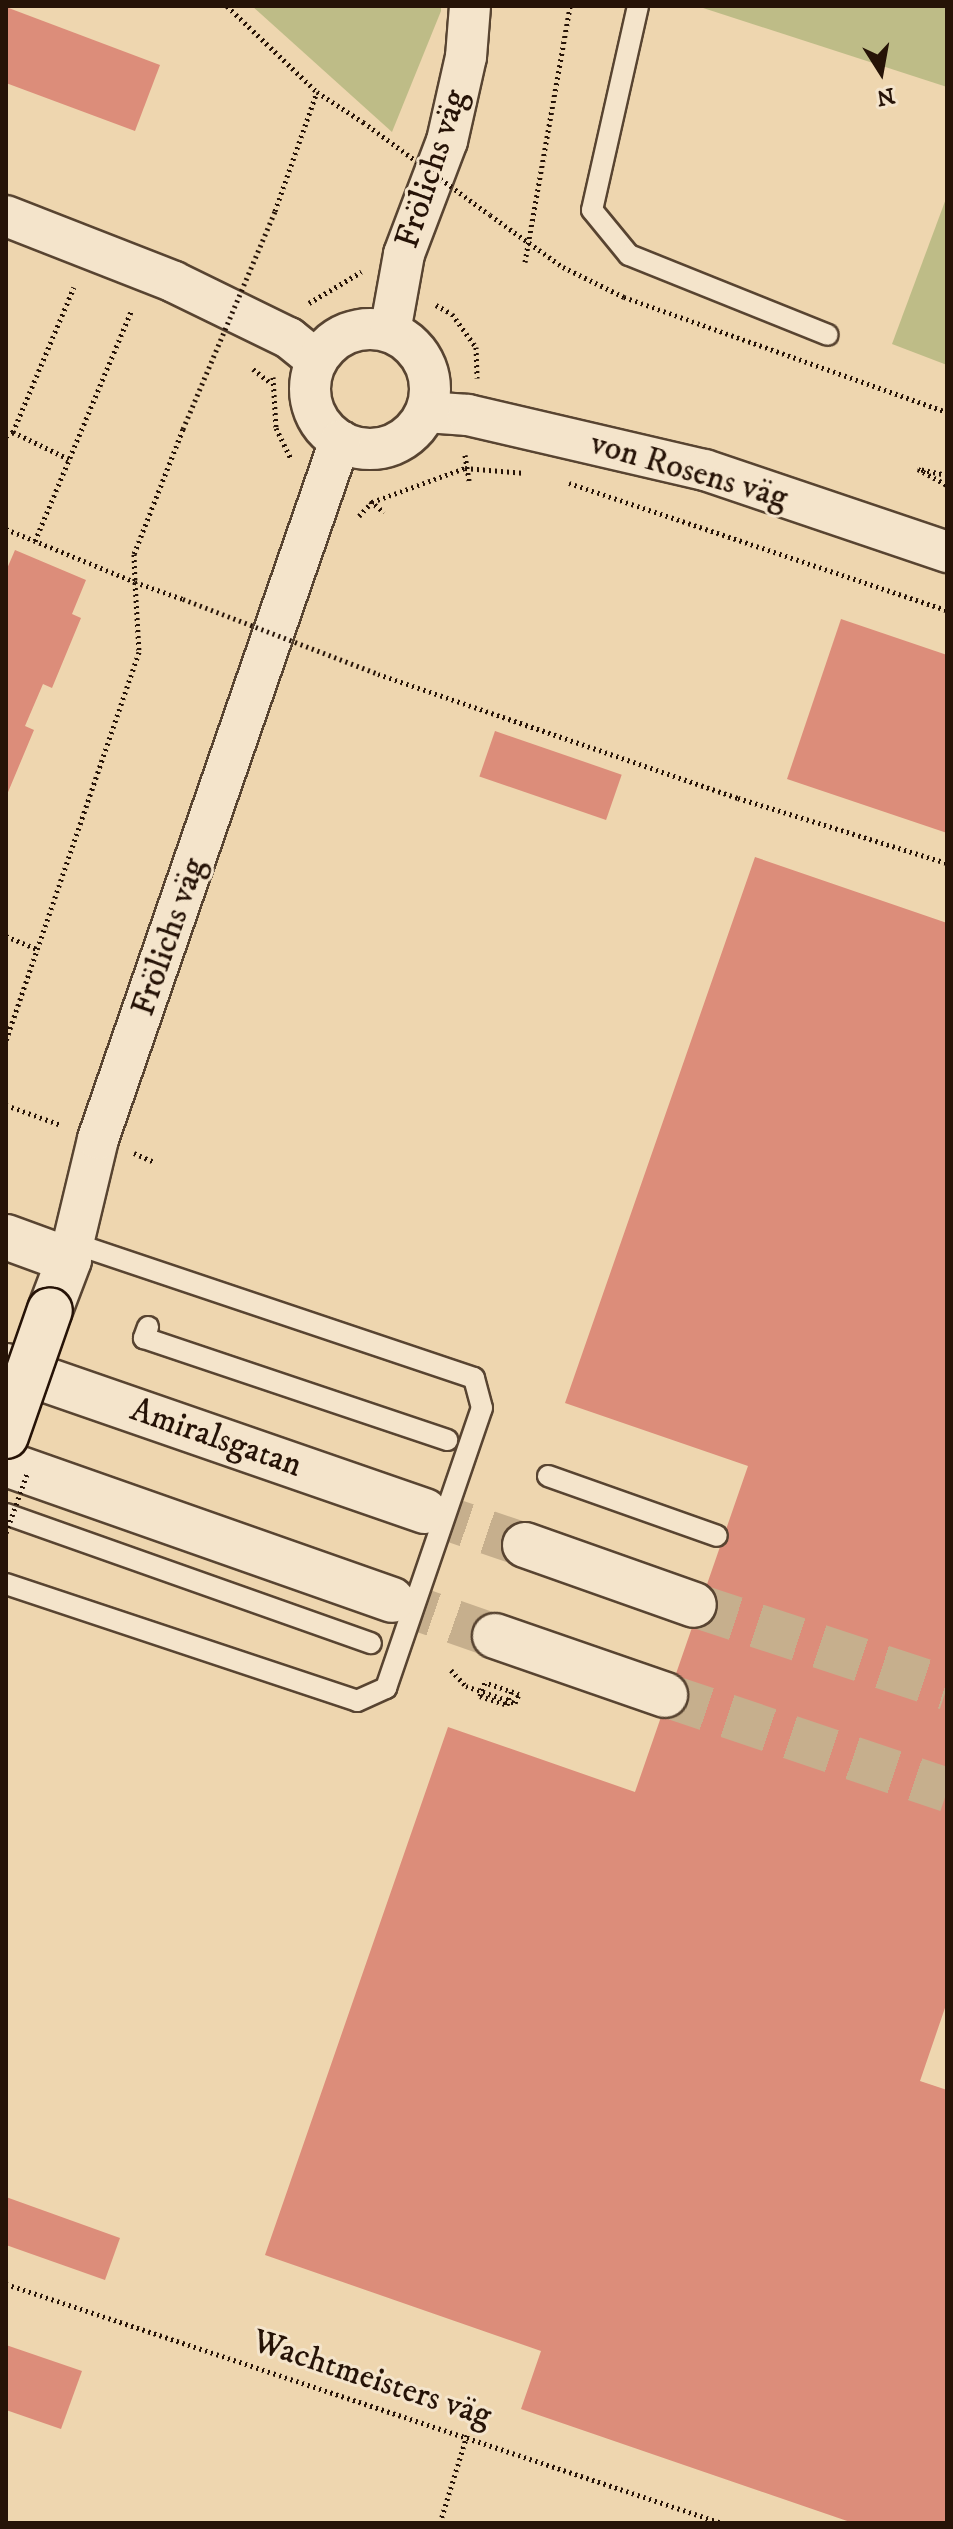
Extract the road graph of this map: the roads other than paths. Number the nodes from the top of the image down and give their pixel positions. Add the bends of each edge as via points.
1 (470, 6) edge
2 (638, 6) edge
3 (6, 216) edge
4 (390, 332) junction
5 (828, 335) dead end
6 (302, 349) junction
7 (426, 412) junction
8 (340, 441) junction
9 (947, 552) edge
10 (6, 1237) edge
11 (71, 1252) junction
12 (148, 1327) dead end
13 (6, 1366) edge
14 (6, 1436) edge
15 (447, 1440) dead end
16 (6, 1464) edge
17 (548, 1476) dead end
18 (425, 1511) tunnel mouth
19 (6, 1514) edge
20 (717, 1536) dead end
21 (525, 1545) tunnel mouth
22 (6, 1584) edge
23 (392, 1600) tunnel mouth
24 (694, 1605) tunnel mouth
25 (495, 1636) tunnel mouth
26 (371, 1643) dead end
27 (665, 1695) tunnel mouth

1 - 4 street, Frölichs väg via 466,57 447,141 404,254
2 - 5 lane via 592,210 629,255
3 - 6 street via 174,282
4 - 6 street via 348,333
4 - 7 street via 407,342 428,373
6 - 8 street via 312,406 322,426
7 - 8 street via 399,442 359,448
7 - 9 street, von Rosens väg via 468,415 705,470
8 - 11 street, Frölichs väg via 98,1139
10 - 11 main road
11 - 14 main road, Frölichs väg, bridge
11 - 22 lane via 474,1378 482,1408 386,1688 357,1701
12 - 15 lane via 144,1338
13 - 18 main road, Amiralsgatan
16 - 23 main road
17 - 20 lane
19 - 26 lane
21 - 24 main road
25 - 27 main road

